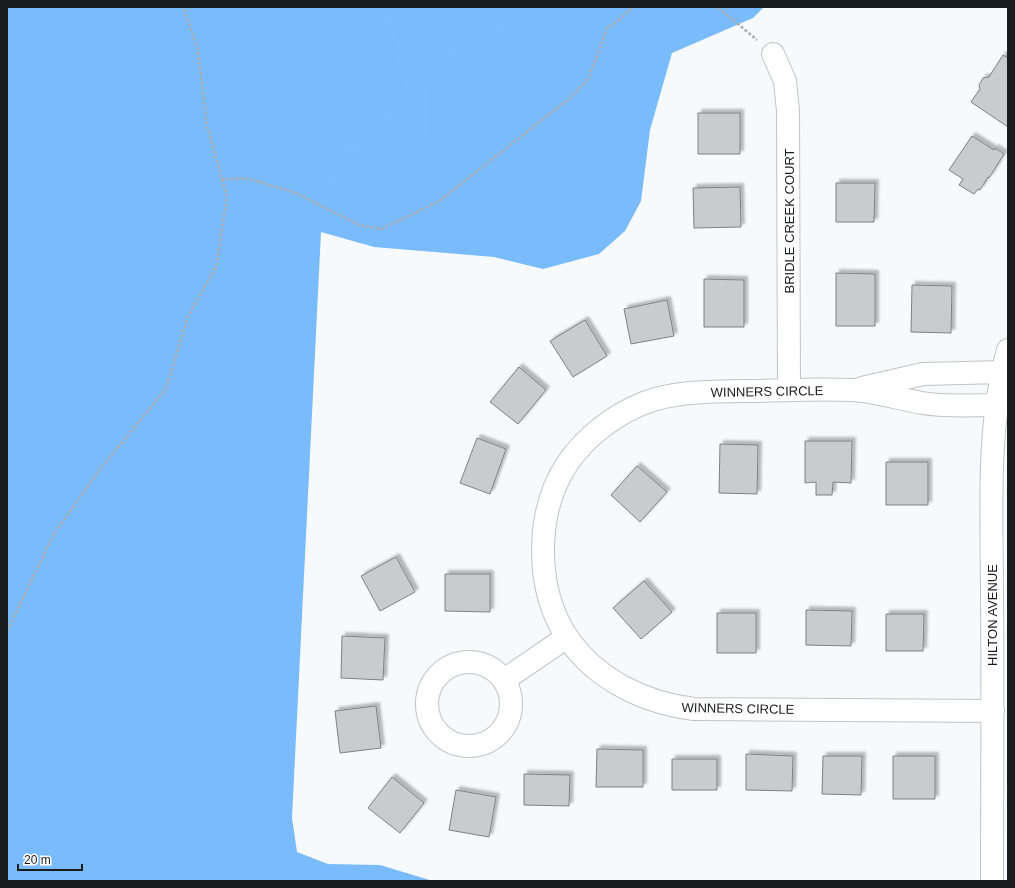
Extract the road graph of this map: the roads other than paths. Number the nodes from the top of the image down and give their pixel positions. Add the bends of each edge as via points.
1 (773, 54) road end
2 (1008, 350) edge
3 (1002, 372) junction
4 (789, 390) junction
5 (853, 390) junction
6 (997, 405) junction
7 (567, 637) junction
8 (504, 680) dead end
9 (999, 708) edge
10 (992, 881) edge

1 - 4 street, BRIDLE CREEK COURT via 785,81 788,110
2 - 3 street, HILTON AVENUE
3 - 5 street, WINNERS CIRCLE via 924,374
3 - 6 street, HILTON AVENUE
4 - 5 street, WINNERS CIRCLE
4 - 7 street, WINNERS CIRCLE via 702,392 662,397 620,415 579,449 558,482 551,501 544,541 549,594
5 - 6 street, WINNERS CIRCLE via 924,404
6 - 9 street, HILTON AVENUE via 992,508
7 - 8 street
7 - 9 street, WINNERS CIRCLE via 593,665 623,687 675,707
9 - 10 street, HILTON AVENUE

